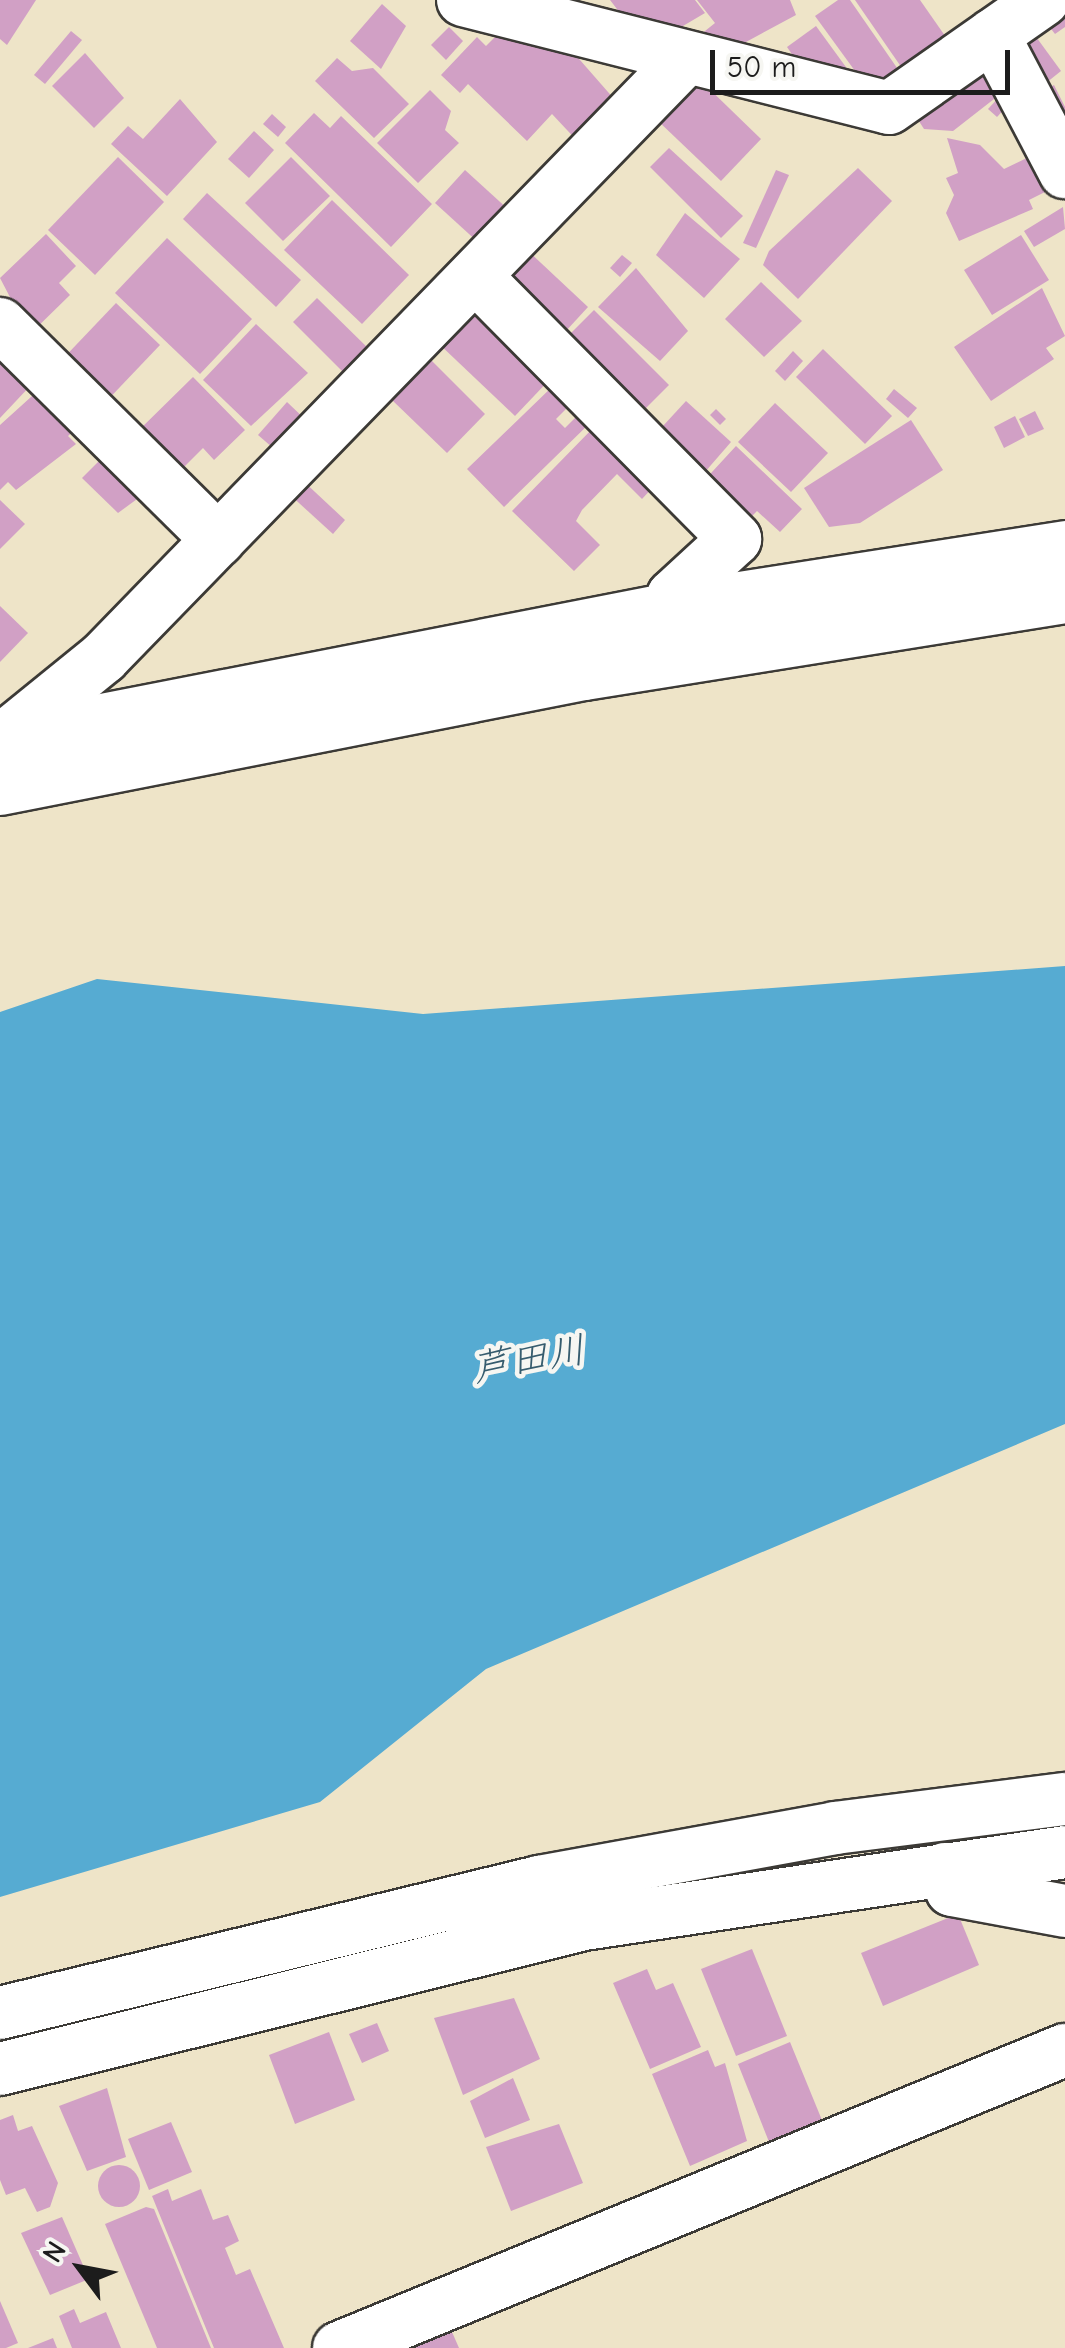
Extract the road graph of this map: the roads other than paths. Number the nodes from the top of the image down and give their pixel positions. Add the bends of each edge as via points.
1 (467, 0) edge
2 (1043, 0) edge
3 (992, 36) junction
4 (685, 59) junction
5 (1065, 172) edge
6 (475, 276) junction
7 (0, 324) edge
8 (218, 540) junction
9 (1065, 547) edge
10 (1065, 597) edge
11 (670, 609) junction
12 (1, 756) edge
13 (1065, 1800) edge
14 (1065, 1852) edge
15 (946, 1868) junction
16 (1065, 1911) edge
17 (0, 2013) edge
18 (1065, 2050) edge
19 (0, 2069) edge
20 (338, 2348) edge

1 - 4 street
2 - 3 street
3 - 4 street via 889,108
3 - 5 street
4 - 6 street
6 - 8 street
6 - 11 street via 735,539 673,596
7 - 8 street
8 - 12 street
9 - 11 street
10 - 12 street via 584,674
11 - 12 street
13 - 17 street via 835,1828 540,1882
14 - 15 street
15 - 16 street via 952,1890
15 - 19 street via 584,1924
18 - 20 street

